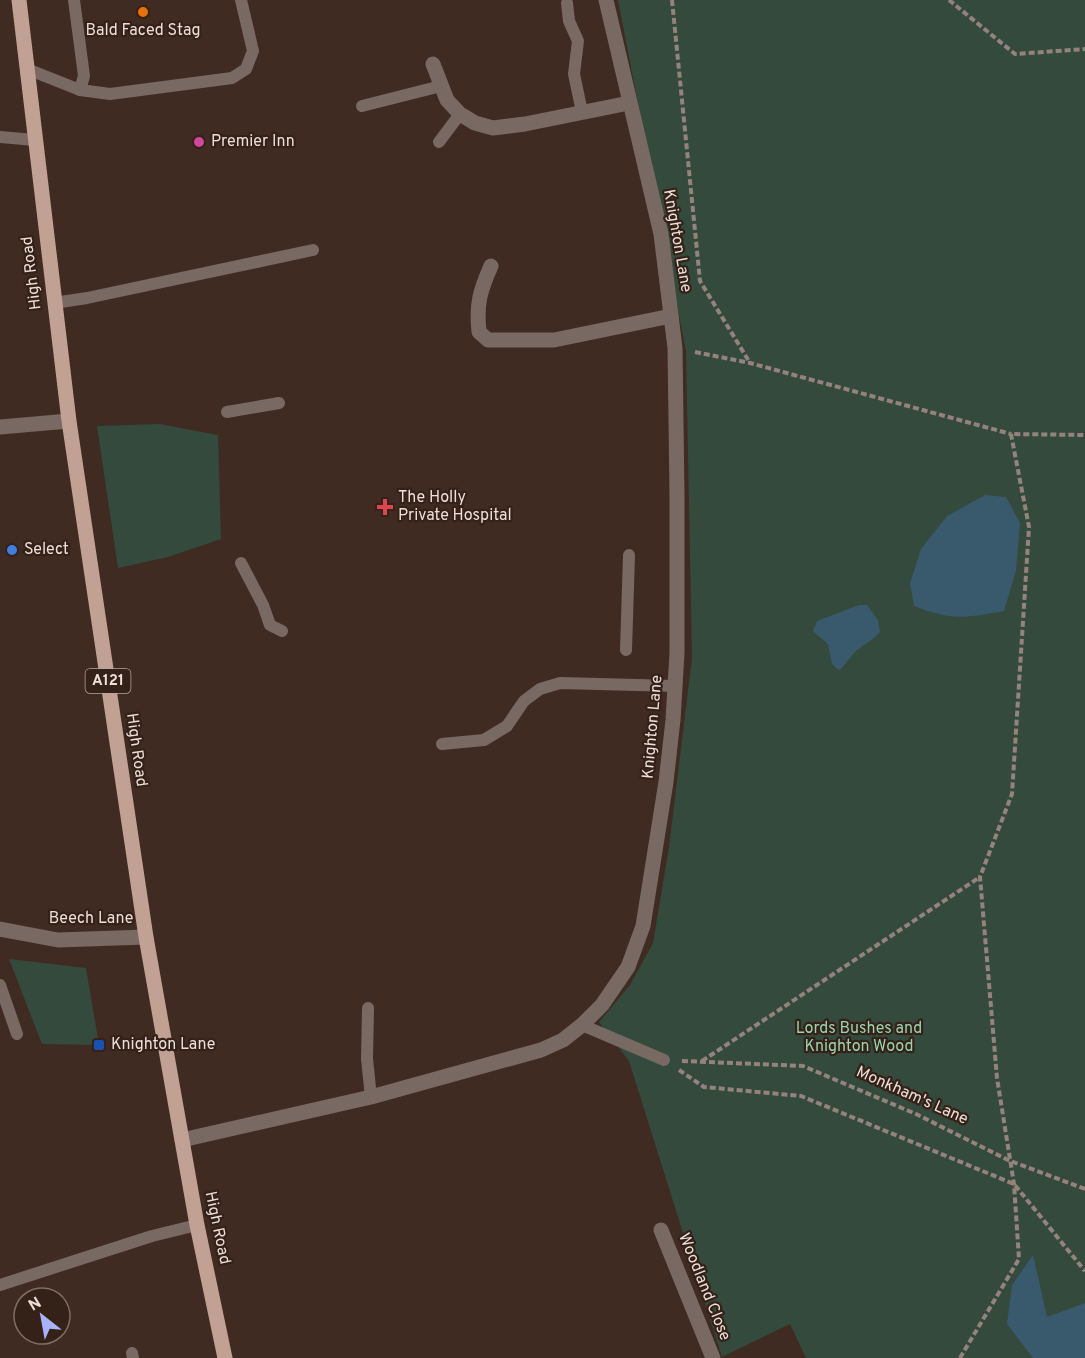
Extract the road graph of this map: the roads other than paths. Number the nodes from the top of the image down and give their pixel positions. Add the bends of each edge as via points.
1 (19, 0) edge
2 (74, 0) edge
3 (242, 0) edge
4 (606, 0) edge
5 (567, 3) dead end
6 (433, 64) dead end
7 (27, 69) junction
8 (441, 86) junction
9 (80, 90) junction
10 (629, 103) junction
11 (362, 106) dead end
12 (582, 112) junction
13 (460, 114) junction
14 (0, 136) edge
15 (35, 140) junction
16 (439, 142) dead end
17 (313, 250) dead end
18 (491, 266) dead end
19 (54, 303) junction
20 (671, 316) junction
21 (279, 403) dead end
22 (227, 412) dead end
23 (69, 421) junction
24 (0, 428) edge
25 (629, 555) dead end
26 (241, 563) dead end
27 (282, 631) dead end
28 (626, 650) dead end
29 (675, 686) junction
30 (442, 744) dead end
31 (0, 929) edge
32 (146, 937) junction
33 (0, 985) edge
34 (368, 1008) dead end
35 (582, 1025) junction
36 (18, 1034) dead end
37 (664, 1060) road end
38 (371, 1097) junction
39 (182, 1140) junction
40 (197, 1226) junction
41 (661, 1230) dead end
42 (0, 1285) edge
43 (225, 1358) edge
44 (714, 1358) edge

1 - 7 main road, High Road / A121
2 - 9 lane via 84,76
3 - 9 lane via 253,51 246,69 232,78 110,94
4 - 10 street, Knighton Lane
5 - 12 lane via 569,21 578,41 574,74
6 - 8 street
7 - 9 lane
7 - 15 main road, High Road / A121
8 - 11 lane
8 - 13 street
10 - 12 street
10 - 20 street, Knighton Lane via 661,234
12 - 13 street via 493,128
13 - 16 lane
14 - 15 lane
15 - 19 main road, High Road / A121
17 - 19 lane
18 - 20 street via 477,313 479,332 488,340 554,340
19 - 23 main road, High Road / A121
20 - 29 street, Knighton Lane via 675,348 677,517
21 - 22 lane
23 - 24 street
23 - 32 main road, High Road / A121
25 - 28 lane
26 - 27 lane via 270,626
29 - 30 lane via 560,683 540,689 524,701 507,726 484,740
29 - 35 street, Knighton Lane via 666,782 643,926 628,967 602,1005
31 - 32 street, Beech Lane via 58,940
32 - 39 main road, High Road / A121
33 - 36 lane
34 - 38 lane
35 - 37 lane
35 - 38 street, Knighton Lane via 541,1050
38 - 39 street, Knighton Lane
39 - 40 main road, High Road / A121
40 - 42 lane via 152,1236
40 - 43 main road, High Road / A121
41 - 44 street, Woodland Close

